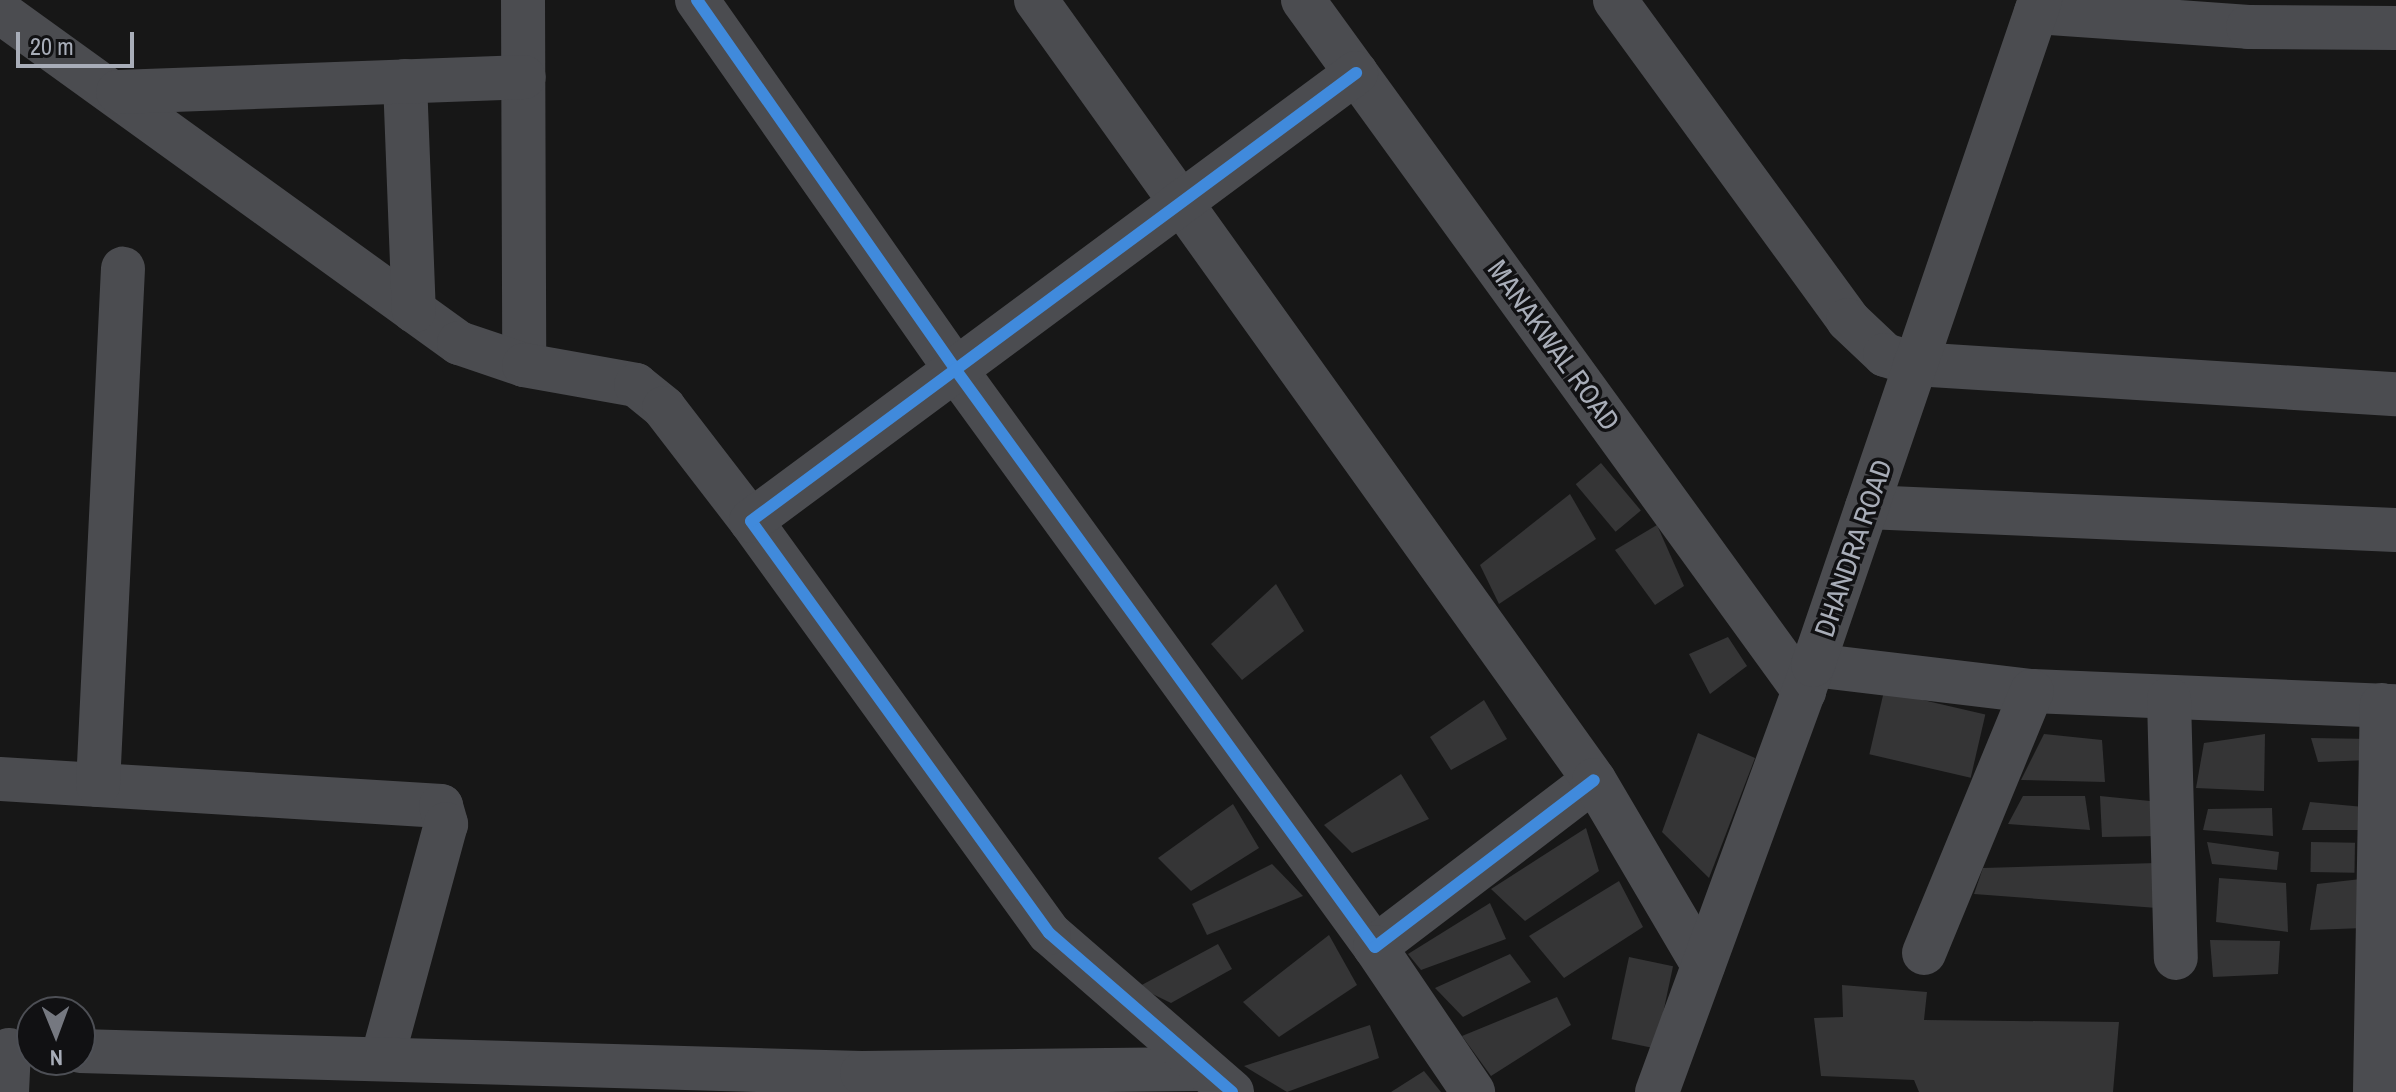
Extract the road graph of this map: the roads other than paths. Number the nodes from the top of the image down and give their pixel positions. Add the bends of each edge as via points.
1 (523, 0) edge
2 (697, 0) edge
3 (1036, 0) edge
4 (1303, 0) edge
5 (1615, 0) edge
6 (2038, 6) edge
7 (11, 12) edge
8 (2396, 28) edge
9 (1356, 73) junction
10 (524, 77) junction
11 (405, 81) junction
12 (118, 92) junction
13 (1184, 202) junction
14 (123, 269) dead end
15 (414, 311) junction
16 (1915, 364) junction
17 (524, 365) junction
18 (955, 369) junction
19 (2396, 394) edge
20 (1867, 507) junction
21 (751, 521) junction
22 (2396, 530) edge
23 (1808, 678) junction
24 (2032, 691) junction
25 (2169, 699) junction
26 (2389, 706) edge
27 (0, 779) edge
28 (1594, 780) junction
29 (98, 785) junction
30 (1375, 947) junction
31 (1924, 953) dead end
32 (2176, 958) dead end
33 (1703, 965) junction
34 (96, 1051) edge
35 (383, 1056) junction
36 (1216, 1080) edge
37 (862, 1082) edge
38 (1473, 1092) edge
39 (1657, 1092) edge
40 (2375, 1092) edge

1 - 10 street
2 - 18 street
3 - 13 street
4 - 9 street, MANAKWAL ROAD
5 - 16 street via 1867,344
6 - 8 street via 2248,27
6 - 16 street, DHANDRA ROAD
7 - 12 street
9 - 13 street
9 - 23 street, MANAKWAL ROAD
10 - 11 street
10 - 17 street
11 - 12 street
11 - 15 street
12 - 15 street
13 - 18 street
13 - 28 street
14 - 29 street
15 - 17 street via 459,343
16 - 19 street
16 - 20 street, DHANDRA ROAD
17 - 21 street via 636,385 664,408
18 - 21 street
18 - 30 street
20 - 22 street
20 - 23 street, DHANDRA ROAD
21 - 36 street via 1049,933
23 - 24 street
23 - 33 street, DHANDRA ROAD
24 - 25 street
24 - 31 street
25 - 26 street
25 - 32 street
26 - 40 street
27 - 29 street
28 - 30 street
28 - 33 street
29 - 35 street via 441,806 446,824
30 - 38 street
33 - 39 street, DHANDRA ROAD
34 - 35 street
35 - 37 street
36 - 37 street

